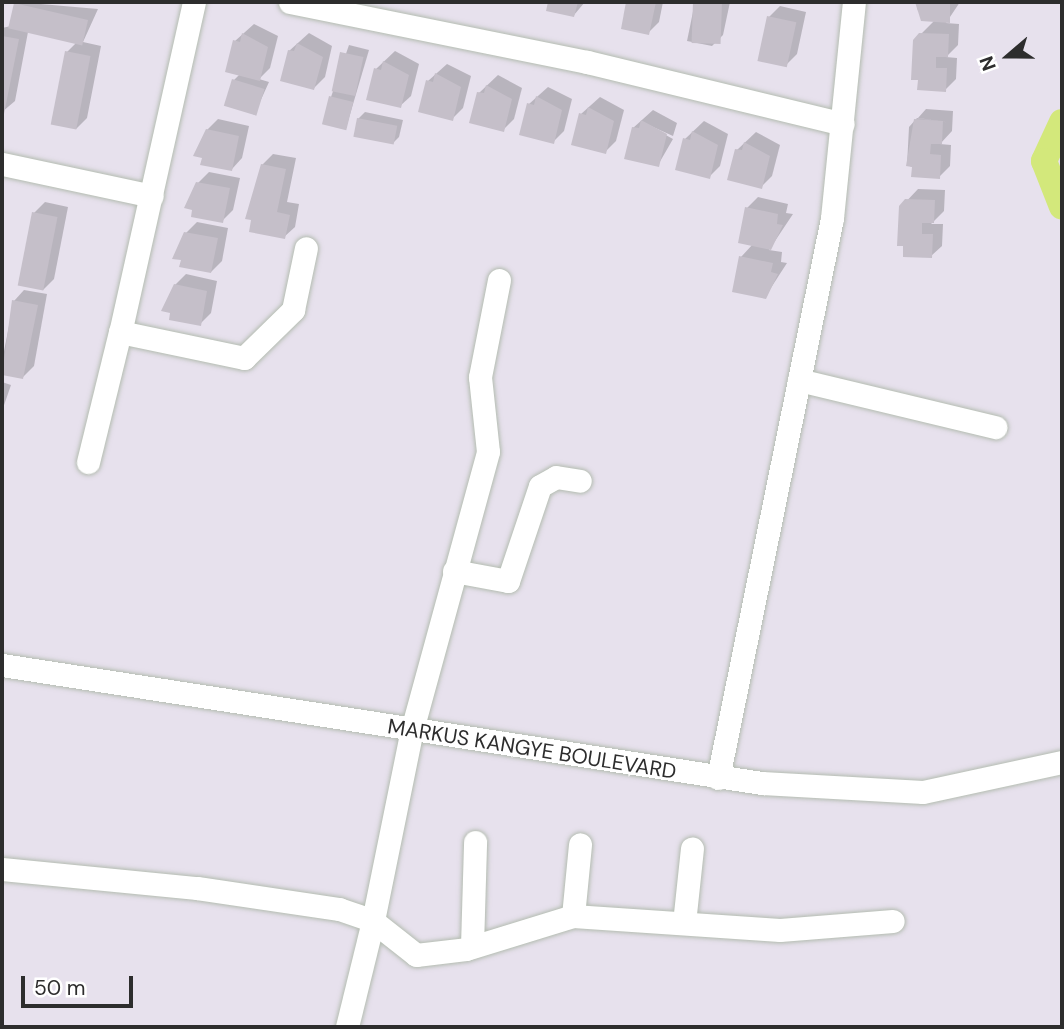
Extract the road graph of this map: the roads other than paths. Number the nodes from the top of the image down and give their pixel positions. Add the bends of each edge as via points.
1 (194, 2) edge
2 (290, 2) edge
3 (854, 2) edge
4 (843, 124) junction
5 (2, 164) edge
6 (152, 196) junction
7 (306, 248) dead end
8 (499, 280) dead end
9 (120, 332) junction
10 (799, 380) junction
11 (995, 427) dead end
12 (88, 462) dead end
13 (580, 481) dead end
14 (454, 571) junction
15 (2, 665) edge
16 (412, 729) junction
17 (1062, 762) edge
18 (718, 778) junction
19 (475, 842) dead end
20 (580, 844) dead end
21 (692, 848) dead end
22 (2, 869) edge
23 (573, 916) junction
24 (373, 921) junction
25 (893, 921) dead end
26 (684, 922) junction
27 (472, 946) junction
28 (347, 1027) edge

1 - 6 street
2 - 4 street via 587,62
3 - 4 street
4 - 10 street
5 - 6 street
6 - 9 street
7 - 9 street via 293,310 244,358
8 - 14 street via 480,377 488,452
9 - 12 street
10 - 11 street
10 - 18 street
13 - 14 street via 556,477 540,486 508,581
14 - 16 street
15 - 16 street, MARKUS KANGYE BOULEVARD
16 - 18 street, MARKUS KANGYE BOULEVARD
16 - 24 street
17 - 18 street, MARKUS KANGYE BOULEVARD via 923,792
19 - 27 street
20 - 23 street
21 - 26 street
22 - 24 street via 197,888 339,909
23 - 26 street
23 - 27 street
24 - 27 street via 416,955
24 - 28 street
25 - 26 street via 779,930

